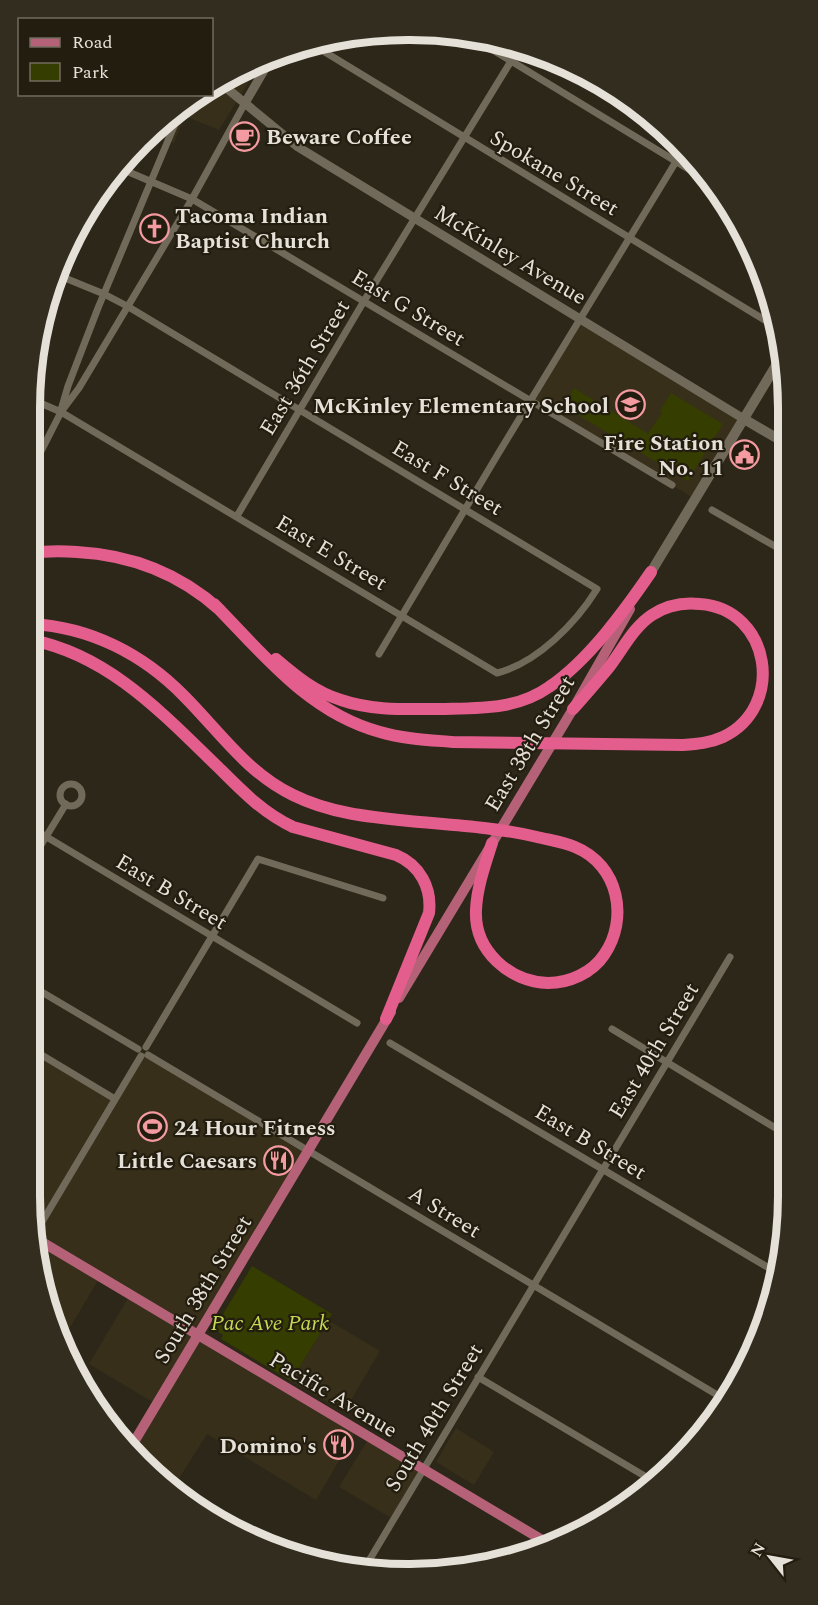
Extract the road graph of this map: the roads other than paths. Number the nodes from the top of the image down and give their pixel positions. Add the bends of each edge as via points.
1 (323, 51) edge
2 (494, 51) edge
3 (514, 56) edge
4 (511, 61) junction
5 (264, 71) edge
6 (227, 89) edge
7 (245, 103) junction
8 (175, 125) edge
9 (464, 137) junction
10 (679, 158) edge
11 (676, 162) junction
12 (689, 170) edge
13 (128, 171) edge
14 (152, 181) junction
15 (192, 199) junction
16 (414, 218) junction
17 (629, 238) junction
18 (65, 278) edge
19 (104, 294) junction
20 (363, 301) junction
21 (127, 306) junction
22 (580, 319) junction
23 (767, 321) edge
24 (775, 368) edge
25 (530, 400) junction
26 (40, 403) edge
27 (300, 409) junction
28 (61, 412) junction
29 (744, 419) junction
30 (778, 439) edge
31 (40, 453) edge
32 (672, 485) dead end
33 (466, 509) junction
34 (712, 510) dead end
35 (237, 516) junction
36 (778, 548) edge
37 (40, 553) edge
38 (651, 572) junction
39 (597, 589) joint
40 (214, 604) junction
41 (402, 614) junction
42 (40, 625) edge
43 (40, 642) edge
44 (379, 654) dead end
45 (573, 709) junction
46 (66, 804) dead end
47 (40, 833) edge
48 (46, 837) junction
49 (492, 843) junction
50 (40, 847) edge
51 (383, 898) dead end
52 (212, 936) junction
53 (730, 957) dead end
54 (40, 991) edge
55 (386, 1019) junction
56 (357, 1023) dead end
57 (612, 1029) dead end
58 (390, 1043) dead end
59 (40, 1054) edge
60 (142, 1054) junction
61 (666, 1063) junction
62 (115, 1099) junction
63 (778, 1130) edge
64 (308, 1151) junction
65 (602, 1169) junction
66 (41, 1223) edge
67 (44, 1243) edge
68 (770, 1269) edge
69 (532, 1284) junction
70 (197, 1335) junction
71 (477, 1377) junction
72 (718, 1396) edge
73 (134, 1442) edge
74 (423, 1469) junction
75 (647, 1477) edge
76 (541, 1539) edge
77 (368, 1562) edge

1 - 9 street, Spokane Street
2 - 4 street
3 - 4 street, East 36th Street
4 - 9 street, East 36th Street
4 - 11 street
5 - 7 street
6 - 7 street, McKinley Avenue
7 - 15 street
7 - 16 street, McKinley Avenue via 298,147
8 - 14 street
9 - 16 street, East 36th Street
9 - 17 street, Spokane Street
10 - 11 street
11 - 12 street
11 - 17 street
13 - 14 street, East G Street
14 - 15 street, East G Street
14 - 19 street
15 - 20 street, East G Street
15 - 21 street
16 - 20 street, East 36th Street
16 - 22 street, McKinley Avenue
17 - 22 street
17 - 23 street, Spokane Street
18 - 19 street, East F Street
19 - 21 street, East F Street
19 - 28 street
20 - 25 street, East G Street
20 - 27 street, East 36th Street
21 - 27 street, East F Street
21 - 28 street
22 - 25 street
22 - 29 street, McKinley Avenue
24 - 29 main road, East 38th Street
25 - 32 street, East G Street
25 - 33 street
26 - 28 street, East E Street
27 - 33 street, East F Street
27 - 35 street, East 36th Street
28 - 31 street
28 - 35 street, East E Street
29 - 30 main road, McKinley Avenue
29 - 38 main road, East 38th Street
33 - 39 street, East F Street
33 - 41 street
34 - 36 street
35 - 41 street, East E Street
37 - 40 highway via 91,553 138,562 170,574
38 - 40 highway via 565,675 535,696 484,708 381,708 340,700 301,680
38 - 45 main road, East 38th Street
39 - 41 street, East E Street via 542,650 522,664 497,673
40 - 45 highway via 302,692 357,724 415,739 683,745 709,742 735,730 750,715 762,688 760,653 750,632 725,611 705,604 672,605 646,620
41 - 44 street
42 - 49 highway via 99,638 144,661 185,696 248,764 300,799 339,812 523,834 582,850 608,875 618,903 614,939 593,967 578,977 550,983 528,981 494,958 483,942 476,910
43 - 55 highway via 77,653 126,683 247,796 280,821 396,855 417,870 428,891 429,913
45 - 49 main road, East 38th Street
46 - 48 street
47 - 48 street, East B Street
48 - 50 street
48 - 52 street, East B Street
49 - 55 main road, East 38th Street
51 - 52 street via 258,859
52 - 56 street, East B Street
52 - 60 street via 146,1047 149,1050
53 - 61 street, East 40th Street
54 - 60 street, A Street
55 - 64 main road, East 38th Street
57 - 61 street
58 - 65 street, East B Street
59 - 62 street
60 - 62 street
60 - 64 street, A Street
61 - 63 street
61 - 65 street, East 40th Street
62 - 66 street
64 - 69 street, A Street
64 - 70 main road, South 38th Street
65 - 68 street, East B Street
65 - 69 street, East 40th Street
67 - 70 main road, Pacific Avenue
69 - 71 street, South 40th Street
69 - 72 street, A Street
70 - 73 main road, South 38th Street
70 - 74 main road, Pacific Avenue
71 - 74 street, South 40th Street
71 - 75 street
74 - 76 main road, Pacific Avenue
74 - 77 street, South 40th Street

